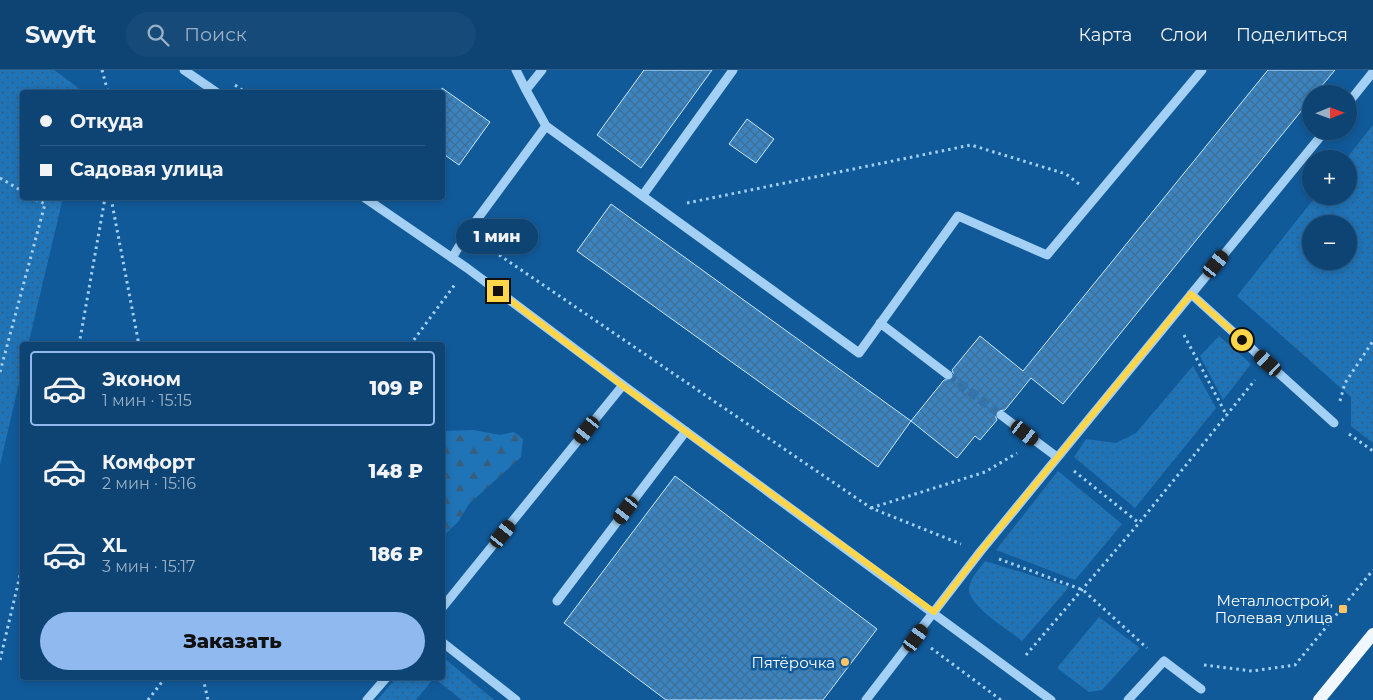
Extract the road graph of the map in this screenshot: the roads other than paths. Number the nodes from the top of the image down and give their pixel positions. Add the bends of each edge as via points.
1 (184, 70) edge
2 (516, 70) edge
3 (542, 70) edge
4 (733, 70) edge
5 (1202, 70) edge
6 (1373, 72) edge
7 (213, 90) edge
8 (526, 90) junction
9 (1358, 91) edge
10 (546, 126) junction
11 (1317, 140) edge
12 (643, 195) junction
13 (368, 200) edge
14 (452, 258) junction
15 (1191, 294) junction
16 (880, 323) junction
17 (948, 375) tunnel mouth
18 (623, 386) junction
19 (1001, 415) tunnel mouth
20 (1334, 423) road end
21 (686, 431) junction
22 (1057, 457) junction
23 (557, 601) dead end
24 (445, 604) edge
25 (934, 612) junction
26 (1373, 634) edge
27 (445, 644) edge
28 (384, 680) edge
29 (1201, 689) dead end
30 (368, 700) edge
31 (516, 700) edge
32 (866, 700) edge
33 (1051, 700) edge
34 (1128, 700) edge
35 (1319, 700) edge

1 - 7 street
2 - 8 street
3 - 8 street
4 - 12 street
5 - 16 street via 1047,255 958,216
6 - 9 street
8 - 10 street
10 - 12 street
10 - 14 street
11 - 15 street
12 - 16 street via 859,353
13 - 14 street
14 - 18 street
15 - 20 street
15 - 22 street
16 - 17 street
18 - 21 street
18 - 24 street
19 - 22 street
21 - 23 street
21 - 25 street
22 - 25 street
25 - 32 street
25 - 33 street
26 - 35 main road
27 - 31 street
28 - 30 street
29 - 34 street via 1164,661

